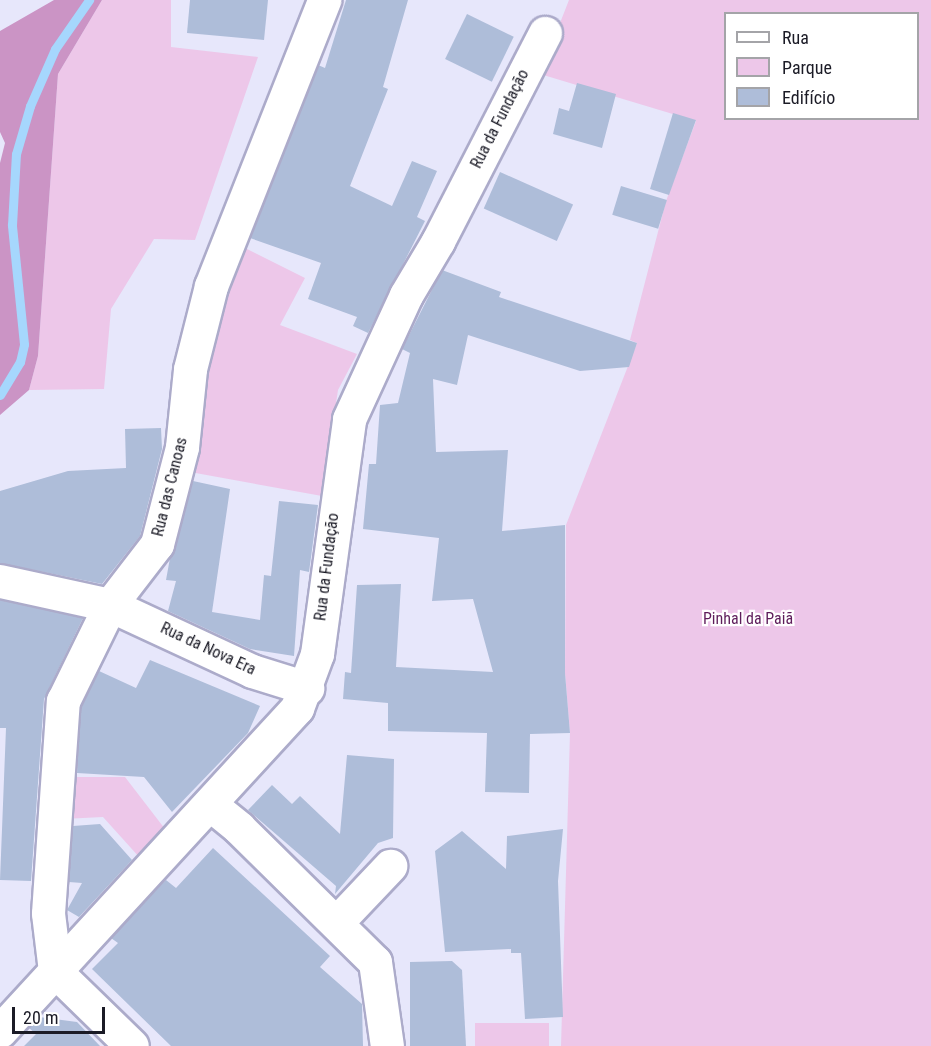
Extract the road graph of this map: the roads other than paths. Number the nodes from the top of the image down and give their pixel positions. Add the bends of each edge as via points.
1 (324, 0) edge
2 (545, 33) dead end
3 (0, 581) edge
4 (110, 605) junction
5 (307, 688) junction
6 (211, 805) junction
7 (390, 866) dead end
8 (336, 923) junction
9 (55, 971) junction
10 (0, 1031) edge
11 (132, 1046) edge
12 (387, 1046) edge

1 - 4 street, Rua das Canoas via 211,286 190,369 182,447 157,544
2 - 5 street, Rua da Fundação via 406,295 349,419 317,654
3 - 4 street, Rua da Nova Era
4 - 5 street, Rua da Nova Era via 252,671
4 - 9 street, Rua das Canoas via 63,701 48,913
5 - 6 street, Rua da Fundação via 297,708
6 - 8 street
6 - 9 street, Rua da Fundação
7 - 8 street
8 - 12 street via 375,962
9 - 10 street, Rua da Fundação
9 - 11 street

